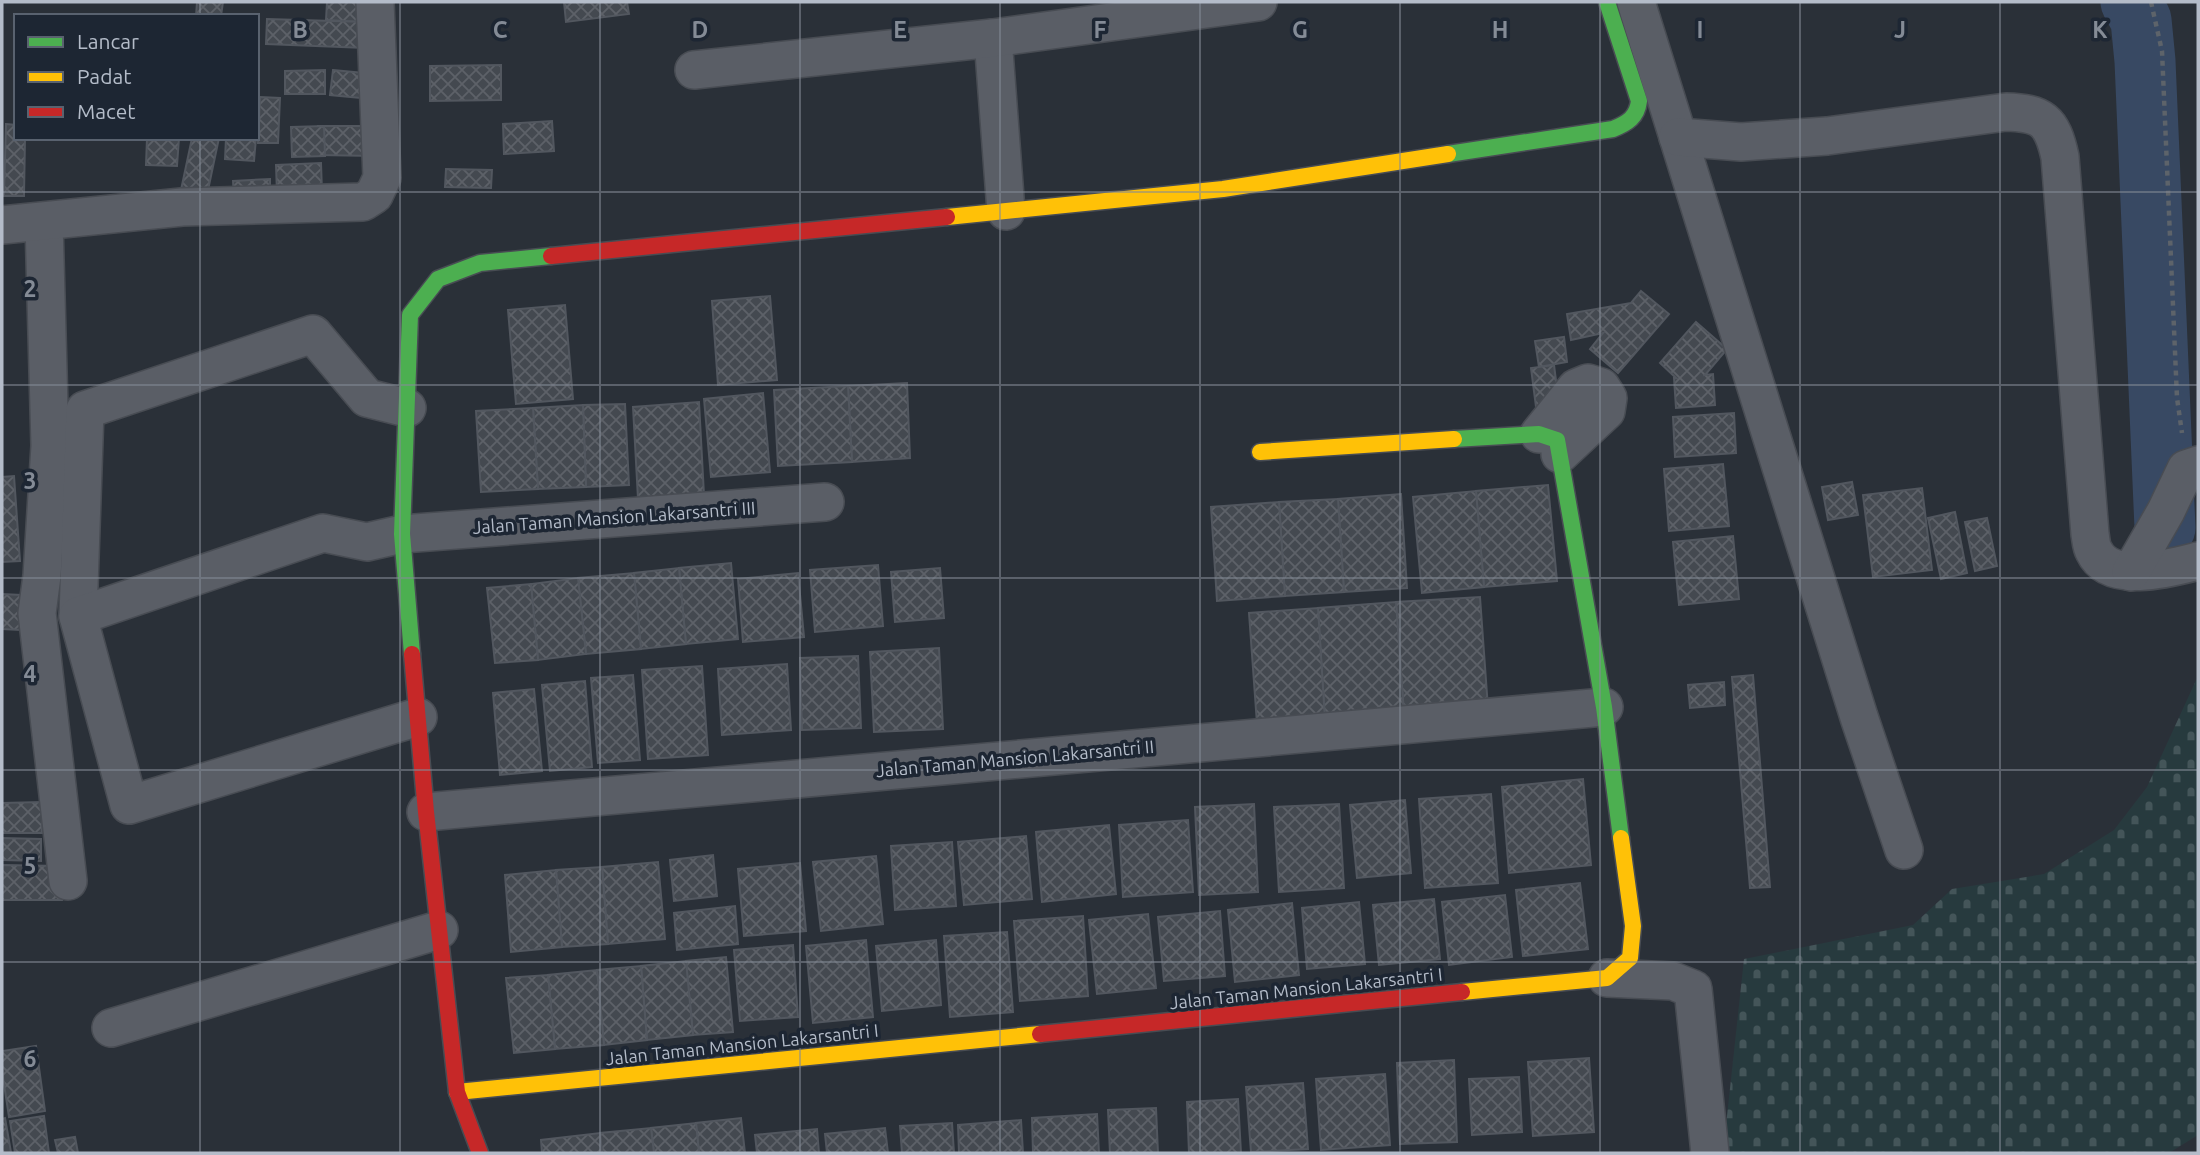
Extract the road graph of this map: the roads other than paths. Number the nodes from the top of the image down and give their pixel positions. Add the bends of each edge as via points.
1 (375, 2) edge
2 (1258, 2) edge
3 (1607, 2) edge
4 (1636, 2) edge
5 (993, 38) junction
6 (694, 70) dead end
7 (1678, 137) junction
8 (1006, 211) junction
9 (44, 222) junction
10 (2, 225) edge
11 (407, 408) junction
12 (1260, 452) dead end
13 (2192, 467) edge
14 (825, 502) dead end
15 (402, 534) junction
16 (2198, 561) edge
17 (2137, 562) junction
18 (78, 616) junction
19 (1604, 707) junction
20 (418, 717) junction
21 (426, 811) junction
22 (1904, 850) dead end
23 (68, 881) dead end
24 (439, 930) junction
25 (1606, 978) junction
26 (111, 1028) dead end
27 (457, 1092) junction
28 (480, 1153) edge
29 (1710, 1153) edge

1 - 9 street via 382,177 374,195 363,202 182,207
2 - 5 street
3 - 8 street via 1639,101 1639,111 1630,121 1613,129 1223,189
4 - 7 street
5 - 6 street
5 - 8 street
7 - 17 street via 1741,142 1828,136 2006,112 2030,113 2046,122 2060,157 2090,534 2094,552 2108,564
7 - 22 street
8 - 11 street via 480,263 438,279 410,315
9 - 10 street
9 - 23 street via 50,446 37,613
11 - 15 street
11 - 18 street via 367,398 313,334 85,410
12 - 19 street via 1552,443
13 - 17 street
14 - 15 street, Jalan Taman Mansion Lakarsantri III
15 - 18 street, Jalan Taman Mansion Lakarsantri III via 367,542 323,533
15 - 20 street
16 - 17 street via 2162,570
18 - 20 street via 130,805
19 - 21 street, Jalan Taman Mansion Lakarsantri II
19 - 25 street via 1633,926 1630,958
20 - 21 street
21 - 24 street
24 - 26 street
24 - 27 street
25 - 27 street, Jalan Taman Mansion Lakarsantri I
25 - 29 street via 1673,981 1693,989
27 - 28 street

